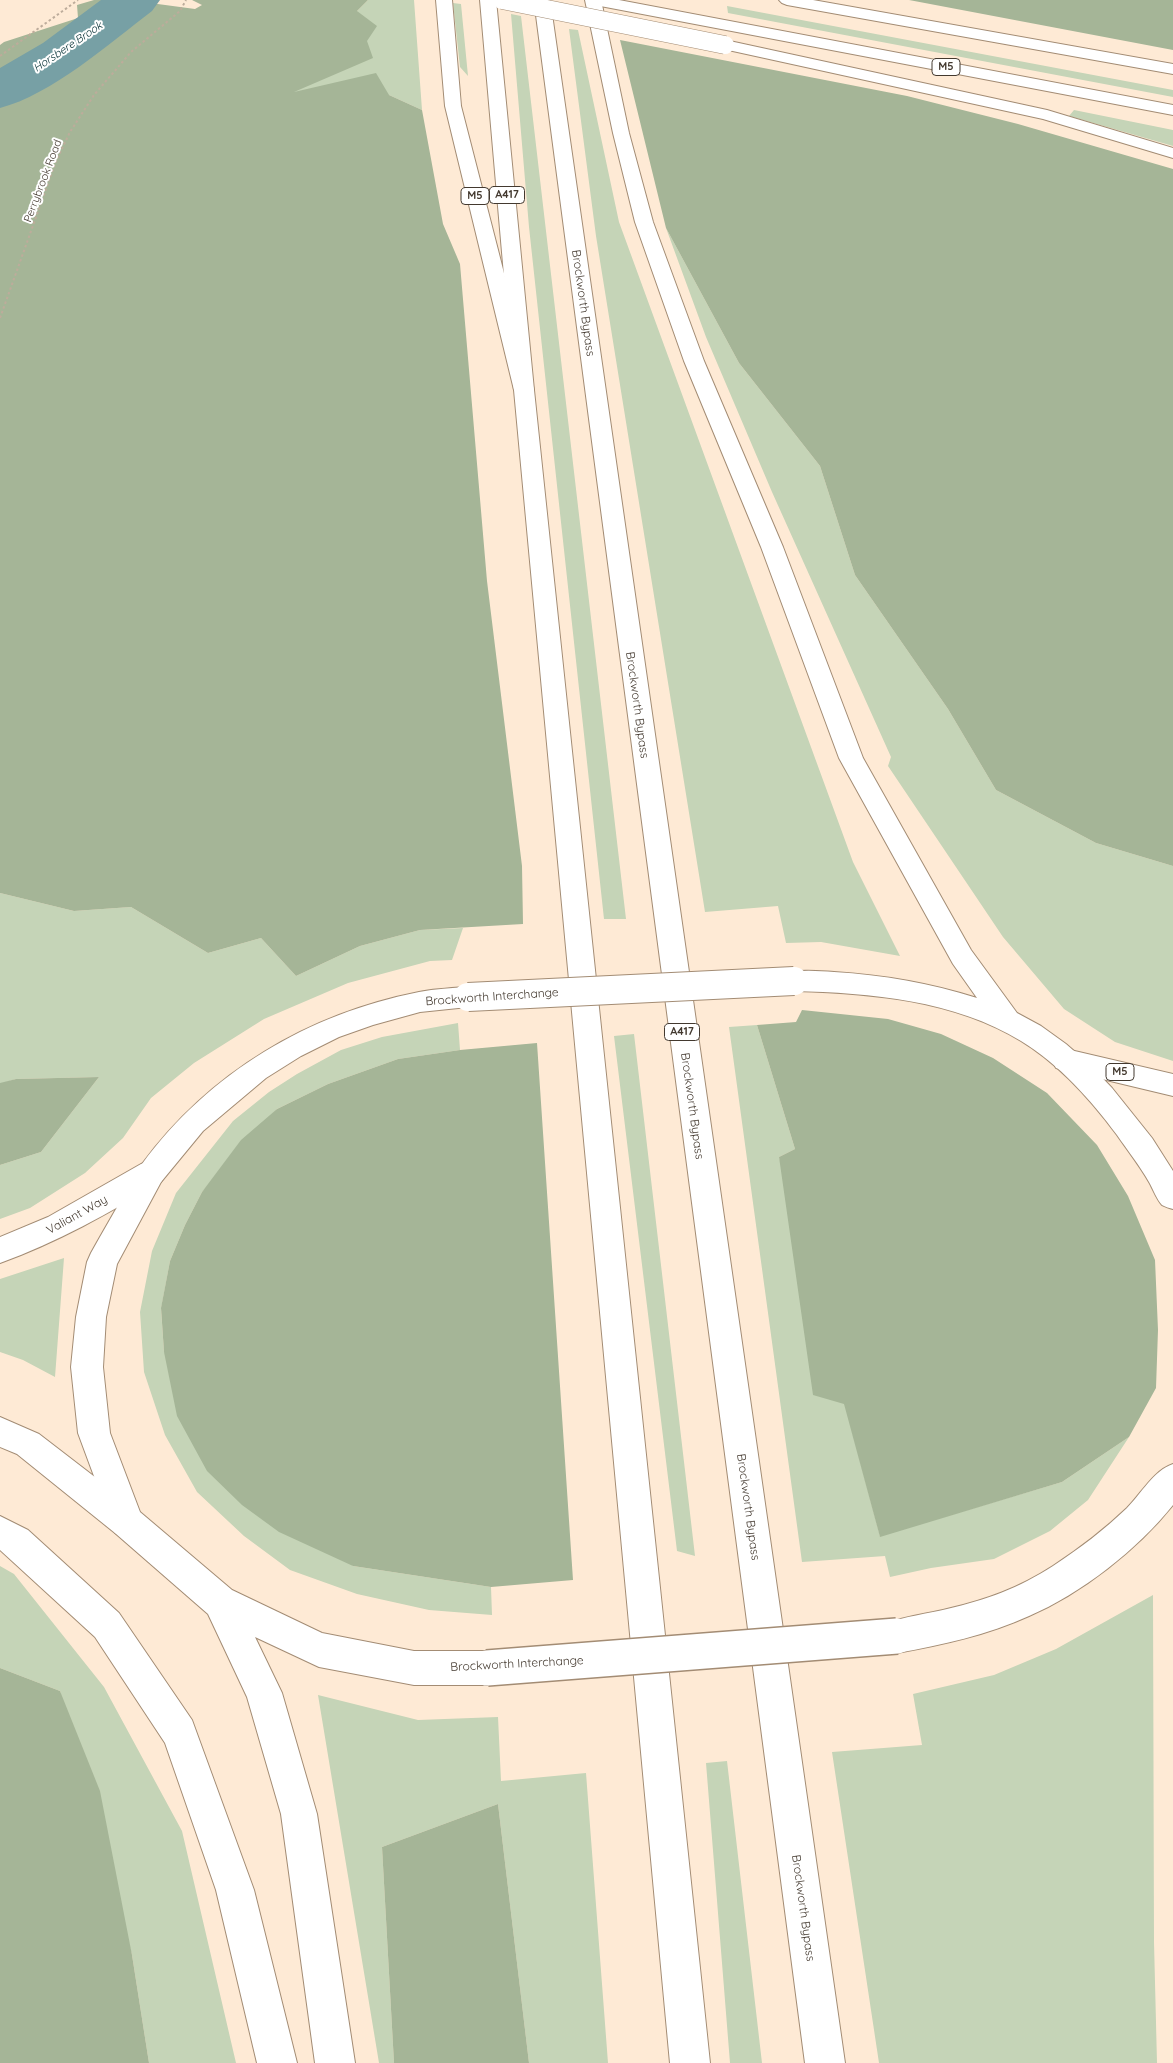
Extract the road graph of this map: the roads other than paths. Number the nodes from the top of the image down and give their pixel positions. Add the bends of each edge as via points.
1 (444, 0) edge
2 (488, 0) edge
3 (502, 0) edge
4 (542, 0) edge
5 (594, 0) edge
6 (787, 0) edge
7 (1173, 70) edge
8 (1173, 110) edge
9 (1173, 153) edge
10 (524, 390) junction
11 (1007, 1020) junction
12 (1066, 1060) junction
13 (1173, 1085) edge
14 (151, 1173) junction
15 (1173, 1197) edge
16 (0, 1250) edge
17 (0, 1432) edge
18 (1173, 1479) edge
19 (127, 1522) junction
20 (0, 1532) edge
21 (220, 1602) junction
22 (277, 2063) edge
23 (335, 2063) edge
24 (690, 2063) edge
25 (825, 2063) edge

1 - 10 main road, M5 via 453,106
2 - 10 main road, A417
3 - 9 main road, M5, bridge via 1047,115
4 - 25 main road, Brockworth Bypass / A417
5 - 8 main road, M5
5 - 11 main road via 621,133 644,222 694,361 772,547 851,758 962,956
6 - 7 main road
10 - 24 main road, A417
11 - 12 main road, Brockworth Interchange
11 - 14 main road, Brockworth Interchange, bridge via 928,994 831,981 468,997 420,1002 370,1014 328,1029 256,1070 193,1123
12 - 13 main road, M5
12 - 15 main road, Brockworth Interchange via 1124,1119
14 - 16 main road, Valiant Way via 30,1241
14 - 19 main road, Brockworth Interchange via 102,1262 90,1317 87,1367 94,1433
17 - 19 main road via 28,1444
18 - 21 main road, Brockworth Interchange, bridge via 1157,1501 1122,1535 1078,1569 1020,1603 955,1626 897,1636 487,1668 414,1668 319,1650
19 - 21 main road, Brockworth Interchange
20 - 22 main road via 16,1541 107,1625 179,1732 235,1890
21 - 23 main road via 264,1693 299,1814

